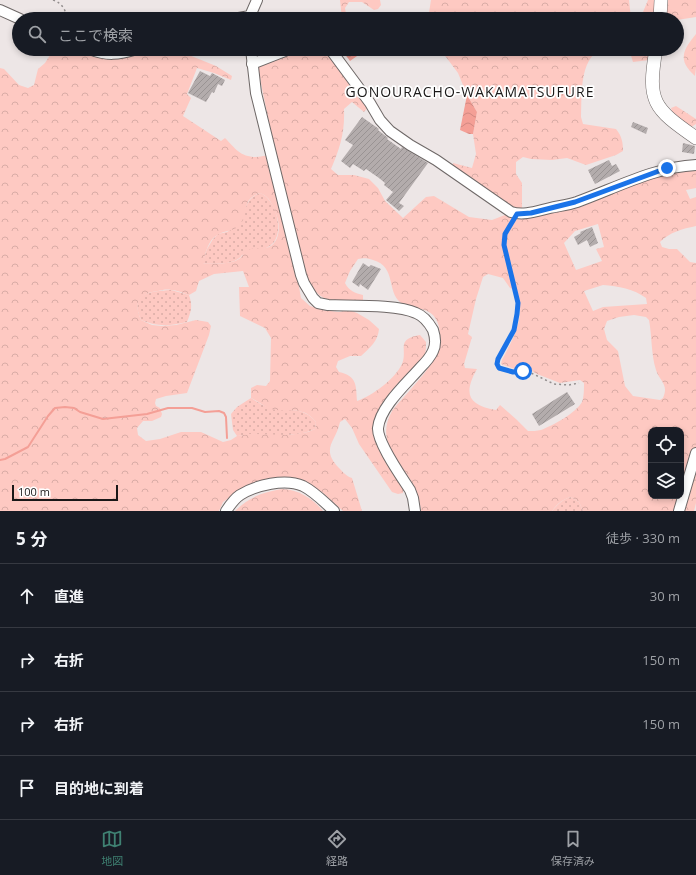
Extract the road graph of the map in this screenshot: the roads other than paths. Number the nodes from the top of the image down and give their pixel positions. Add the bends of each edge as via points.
1 (257, 0) edge
2 (661, 0) edge
3 (0, 10) edge
4 (252, 12) edge
5 (660, 12) edge
6 (12, 15) edge
7 (251, 56) edge
8 (272, 56) edge
9 (335, 56) edge
10 (655, 56) edge
11 (252, 64) junction
12 (696, 138) edge
13 (696, 165) edge
14 (696, 454) edge
15 (226, 511) edge
16 (334, 511) edge
17 (415, 511) edge
18 (679, 511) edge

1 - 4 street
2 - 5 main road
3 - 6 street
7 - 11 street
8 - 11 street
9 - 13 street via 390,131 504,208 517,214 575,202 658,170
10 - 12 main road via 652,91 657,102 662,112
11 - 17 street via 256,93 301,275 308,292 318,303 328,305 396,308 417,313 424,318 434,333 433,351 383,414 378,429 381,442 410,490
14 - 18 street
15 - 16 street via 240,496 251,490 286,483 310,490

